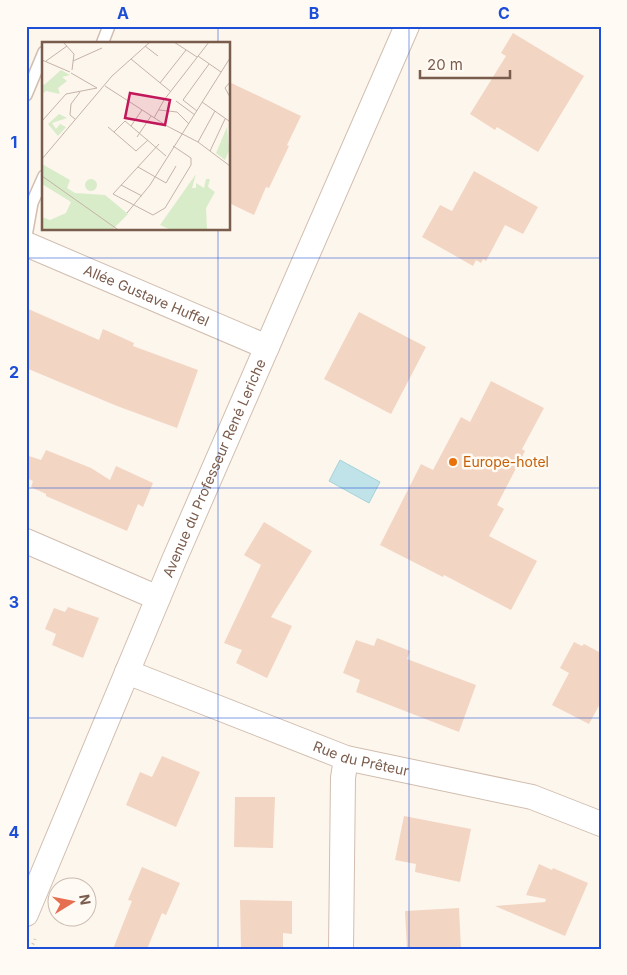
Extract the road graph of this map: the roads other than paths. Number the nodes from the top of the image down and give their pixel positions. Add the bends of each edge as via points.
1 (109, 26) edge
2 (407, 26) edge
3 (103, 42) edge
4 (42, 57) edge
5 (26, 95) edge
6 (42, 180) edge
7 (26, 236) edge
8 (26, 244) edge
9 (267, 347) junction
10 (26, 541) edge
11 (158, 598) junction
12 (127, 672) junction
13 (346, 758) junction
14 (601, 824) edge
15 (26, 914) edge
16 (341, 949) edge

1 - 3 lane
2 - 9 street, Avenue du Professeur René Leriche
4 - 5 lane
6 - 7 lane via 32,203
8 - 9 street, Allée Gustave Huffel
9 - 11 street, Avenue du Professeur René Leriche
10 - 11 street
11 - 12 street, Avenue du Professeur René Leriche
12 - 13 street, Rue du Prêteur
12 - 15 street, Avenue du Professeur René Leriche
13 - 14 street, Rue du Prêteur via 532,797
13 - 16 street

